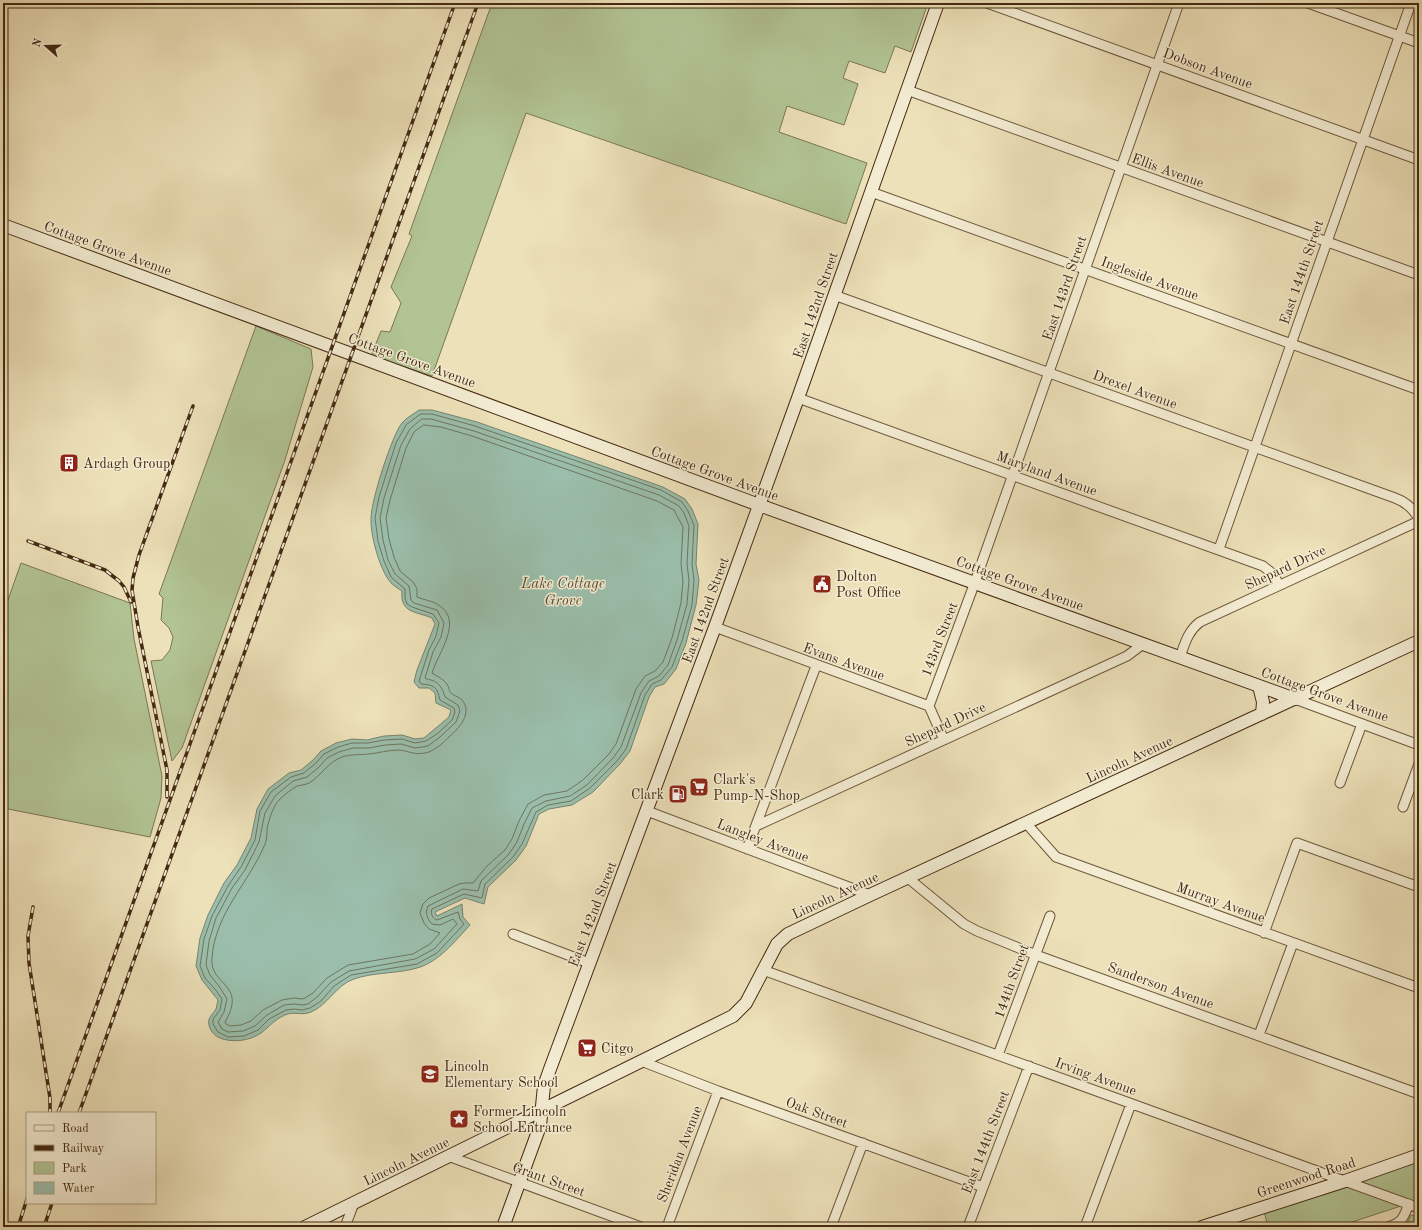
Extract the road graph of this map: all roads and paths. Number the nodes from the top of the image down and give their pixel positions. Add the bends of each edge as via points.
1 (938, 3) edge
2 (987, 3) edge
3 (1179, 3) edge
4 (1308, 3) edge
5 (1411, 3) edge
6 (1399, 36) junction
7 (1419, 43) edge
8 (1157, 65) junction
9 (907, 90) junction
10 (1363, 139) junction
11 (1419, 160) edge
12 (1121, 168) junction
13 (871, 192) junction
14 (3, 225) edge
15 (1327, 242) junction
16 (1085, 270) junction
17 (1419, 275) edge
18 (834, 295) junction
19 (1291, 344) junction
20 (1049, 373) junction
21 (1419, 390) edge
22 (798, 398) junction
23 (1255, 447) junction
24 (1013, 476) junction
25 (759, 505) junction
26 (1419, 520) edge
27 (1219, 549) junction
28 (975, 582) junction
29 (1279, 585) junction
30 (715, 627) junction
31 (1419, 641) edge
32 (1143, 644) junction
33 (1180, 657) junction
34 (816, 666) junction
35 (1260, 686) junction
36 (1295, 698) junction
37 (929, 706) junction
38 (1262, 714) junction
39 (1362, 724) junction
40 (944, 740) junction
41 (1419, 745) edge
42 (1419, 764) edge
43 (1340, 783) dead end
44 (1403, 807) dead end
45 (647, 811) junction
46 (1026, 823) junction
47 (756, 826) junction
48 (747, 849) junction
49 (908, 878) junction
50 (1419, 888) edge
51 (870, 895) junction
52 (1050, 916) dead end
53 (1264, 933) junction
54 (514, 934) dead end
55 (1293, 943) junction
56 (1036, 955) junction
57 (589, 963) junction
58 (763, 970) junction
59 (1419, 988) edge
60 (1259, 1035) junction
61 (998, 1055) junction
62 (641, 1061) junction
63 (1029, 1066) junction
64 (718, 1091) junction
65 (1419, 1094) edge
66 (1131, 1104) junction
67 (541, 1111) junction
68 (863, 1143) junction
69 (1419, 1155) edge
70 (448, 1156) junction
71 (1344, 1181) junction
72 (519, 1183) junction
73 (983, 1187) junction
74 (354, 1203) junction
75 (1409, 1204) junction
76 (1419, 1208) edge
77 (305, 1227) edge
78 (345, 1227) edge
79 (503, 1227) edge
80 (641, 1227) edge
81 (667, 1227) edge
82 (831, 1227) edge
83 (968, 1227) edge
84 (1085, 1227) edge
85 (1202, 1227) edge
86 (1388, 1227) edge

1 - 9 street, East 142nd Street
2 - 8 street, Dobson Avenue
3 - 8 street, East 143rd Street
4 - 6 street
5 - 6 street, East 144th Street
6 - 7 street
6 - 10 street, East 144th Street
8 - 10 street, Dobson Avenue
8 - 12 street, East 143rd Street
9 - 12 street, Ellis Avenue
9 - 13 street, East 142nd Street
10 - 11 street, Dobson Avenue
10 - 15 street, East 144th Street
12 - 15 street, Ellis Avenue
12 - 16 street, East 143rd Street
13 - 16 street, Ingleside Avenue
13 - 18 street, East 142nd Street
14 - 25 street, Cottage Grove Avenue
15 - 17 street, Ellis Avenue
15 - 19 street, East 144th Street
16 - 19 street, Ingleside Avenue
16 - 20 street, East 143rd Street
18 - 20 street, Drexel Avenue
18 - 22 street, East 142nd Street
19 - 21 street, Ingleside Avenue
19 - 23 street, East 144th Street
20 - 23 street, Drexel Avenue
20 - 24 street, East 143rd Street
22 - 24 street, Maryland Avenue
22 - 25 street, East 142nd Street
23 - 26 street, Drexel Avenue via 1399,500 1410,506
23 - 27 street, East 144th Street
24 - 27 street, Maryland Avenue
24 - 28 street, East 143rd Street
25 - 28 street, Cottage Grove Avenue
25 - 30 street, East 142nd Street
26 - 29 street, Shepard Drive
27 - 29 street, Maryland Avenue via 1262,566 1273,574
28 - 32 street, Cottage Grove Avenue
28 - 37 street, 143rd Street
29 - 33 street, Shepard Drive via 1193,627 1188,633
30 - 34 street, Evans Avenue
30 - 45 street, East 142nd Street
31 - 36 street, Lincoln Avenue
32 - 33 street, Cottage Grove Avenue
32 - 40 street, Shepard Drive via 1127,656
33 - 35 street, Cottage Grove Avenue
34 - 37 street, Evans Avenue
34 - 47 street
35 - 36 street, Cottage Grove Avenue
35 - 38 street
36 - 38 street, Lincoln Avenue
36 - 39 street, Cottage Grove Avenue
37 - 40 street
38 - 46 street, Lincoln Avenue
39 - 41 street, Cottage Grove Avenue
39 - 43 street
40 - 47 street, Shepard Drive
42 - 44 street
45 - 48 street, Langley Avenue
45 - 57 street, East 142nd Street
46 - 49 street, Lincoln Avenue
46 - 53 street, Murray Avenue via 1056,857
47 - 48 street
48 - 51 street, Langley Avenue
49 - 51 street, Lincoln Avenue
49 - 56 street, Sanderson Avenue via 977,932
50 - 53 street via 1297,843
51 - 58 street, Lincoln Avenue via 782,938
52 - 56 street, 144th Street
53 - 55 street, Murray Avenue
54 - 57 street
55 - 59 street, Murray Avenue
55 - 60 street
56 - 60 street, Sanderson Avenue
56 - 61 street, 144th Street
57 - 67 street, East 142nd Street via 544,1086
58 - 61 street, Irving Avenue
58 - 62 street, Lincoln Avenue via 746,1002 733,1016
60 - 65 street, Sanderson Avenue
61 - 63 street, Irving Avenue
62 - 64 street, Oak Street
62 - 67 street, Lincoln Avenue
63 - 66 street, Irving Avenue
63 - 73 street, East 144th Street
64 - 68 street, Oak Street
64 - 81 street, Sheridan Avenue
66 - 71 street, Irving Avenue
66 - 84 street
67 - 70 street, Lincoln Avenue
67 - 72 street, East 142nd Street via 540,1126
68 - 73 street, Oak Street
68 - 82 street
69 - 71 street, Greenwood Road
70 - 72 street, Grant Street
70 - 74 street, Lincoln Avenue
71 - 75 street, Irving Avenue
71 - 85 street, Greenwood Road
72 - 79 street, East 142nd Street
72 - 80 street, Grant Street
73 - 83 street, East 144th Street
74 - 77 street, Lincoln Avenue
74 - 78 street
75 - 76 street, Irving Avenue
75 - 86 street via 1403,1220

